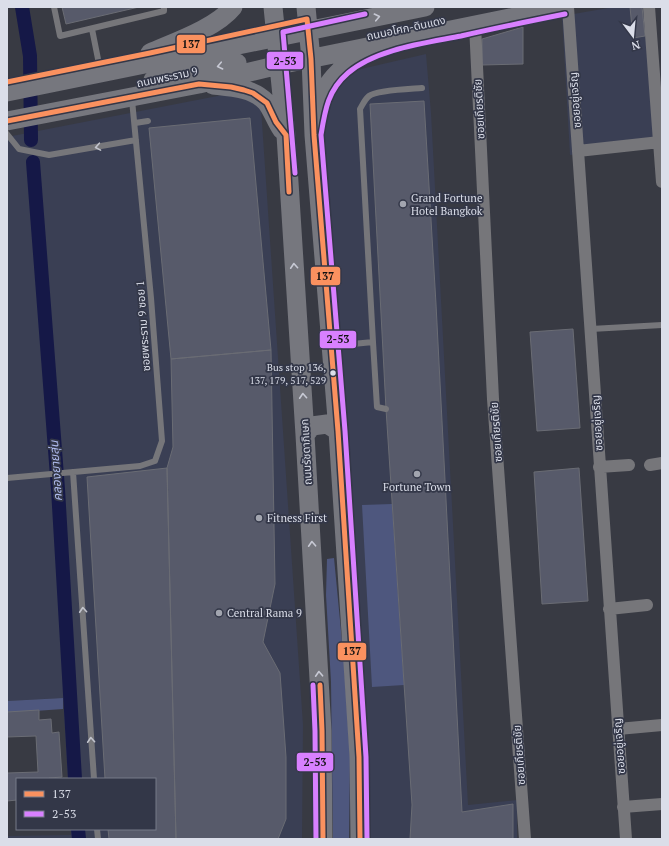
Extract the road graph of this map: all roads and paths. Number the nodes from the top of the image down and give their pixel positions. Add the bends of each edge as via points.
1 (54, 7) edge
2 (164, 7) edge
3 (233, 7) edge
4 (273, 7) edge
5 (364, 7) edge
6 (425, 7) edge
7 (509, 7) edge
8 (564, 7) edge
9 (568, 7) edge
10 (649, 7) edge
11 (306, 13) edge
12 (475, 25) junction
13 (275, 26) junction
14 (92, 29) junction
15 (326, 36) junction
16 (400, 41) junction
17 (150, 53) junction
18 (311, 59) junction
19 (98, 64) junction
20 (279, 65) junction
21 (199, 84) junction
22 (8, 85) edge
23 (422, 88) dead end
24 (132, 96) junction
25 (148, 120) dead end
26 (8, 121) edge
27 (135, 123) junction
28 (286, 135) junction
29 (314, 135) junction
30 (136, 140) junction
31 (660, 142) junction
32 (578, 150) junction
33 (662, 182) edge
34 (662, 325) edge
35 (591, 329) junction
36 (373, 342) junction
37 (332, 346) junction
38 (386, 409) dead end
39 (338, 431) junction
40 (305, 435) junction
41 (629, 465) dead end
42 (599, 467) junction
43 (73, 472) junction
44 (7, 478) edge
45 (647, 605) dead end
46 (609, 609) junction
47 (662, 724) edge
48 (618, 729) junction
49 (94, 778) edge
50 (662, 804) edge
51 (623, 807) junction
52 (323, 839) edge
53 (360, 839) edge
54 (525, 839) edge
55 (626, 839) edge

1 - 14 lane via 60,36
2 - 14 lane via 164,11
3 - 17 main road via 226,16 196,33
4 - 13 main road
5 - 11 main road
15 -> 6 main road, ถนนอโศก-ดินแดง
7 - 15 main road, ถนนอโศก-ดินแดง
8 - 12 main road, ถนนอโศก-ดินแดง
9 - 32 street, ซอยอยู่เจริญ
10 - 31 street
11 - 13 main road
11 - 18 main road
12 - 16 main road, ถนนอโศก-ดินแดง
12 - 54 street, ซอยเกียรติชัย via 493,398
13 - 17 main road, ถนนพระราม 9
13 - 20 main road
14 - 19 lane
15 - 22 main road, ถนนพระราม 9
15 -> 26 main road, ถนนพระราม 9
16 - 18 main road, ถนนอโศก-ดินแดง
16 - 29 main road via 360,56 343,68 324,91
17 - 19 main road, ถนนพระราม 9
18 - 20 main road, ถนนอโศก-ดินแดง
18 - 29 main road
19 - 22 main road, ถนนพระราม 9
20 - 21 main road, ถนนพระราม 9
20 - 28 main road, ถนนรัชดาภิเษก
21 - 24 main road, ถนนพระราม 9
21 - 28 main road via 231,87 253,93 267,102 276,122
23 - 36 lane via 370,95 360,109
24 - 26 main road, ถนนพระราม 9
24 - 27 lane, ซอยพระราม 9 ซอย 1
25 - 27 lane
30 -> 26 lane via 49,155 19,149
27 - 30 lane, ซอยพระราม 9 ซอย 1
40 -> 28 main road, ถนนรัชดาภิเษก
29 - 37 main road
30 - 43 lane, ซอยพระราม 9 ซอย 1 via 162,442 155,461 140,466
31 - 32 street
31 - 33 street
32 - 35 street, ซอยอยู่เจริญ
34 - 35 lane
35 - 42 street, ซอยอยู่เจริญ
36 - 37 lane
36 - 38 lane via 377,407
37 - 39 main road
39 - 40 main road via 326,424 312,426
39 - 53 main road via 358,749
52 -> 40 main road, ถนนรัชดาภิเษก via 322,731
41 - 42 street
42 - 46 street, ซอยอยู่เจริญ
43 - 44 lane, ซอยพระราม 9 ซอย 1
49 -> 43 lane
45 - 46 street
46 - 48 street, ซอยอยู่เจริญ
47 - 48 street
48 - 51 street, ซอยอยู่เจริญ
50 - 51 street
51 - 55 street, ซอยอยู่เจริญ

